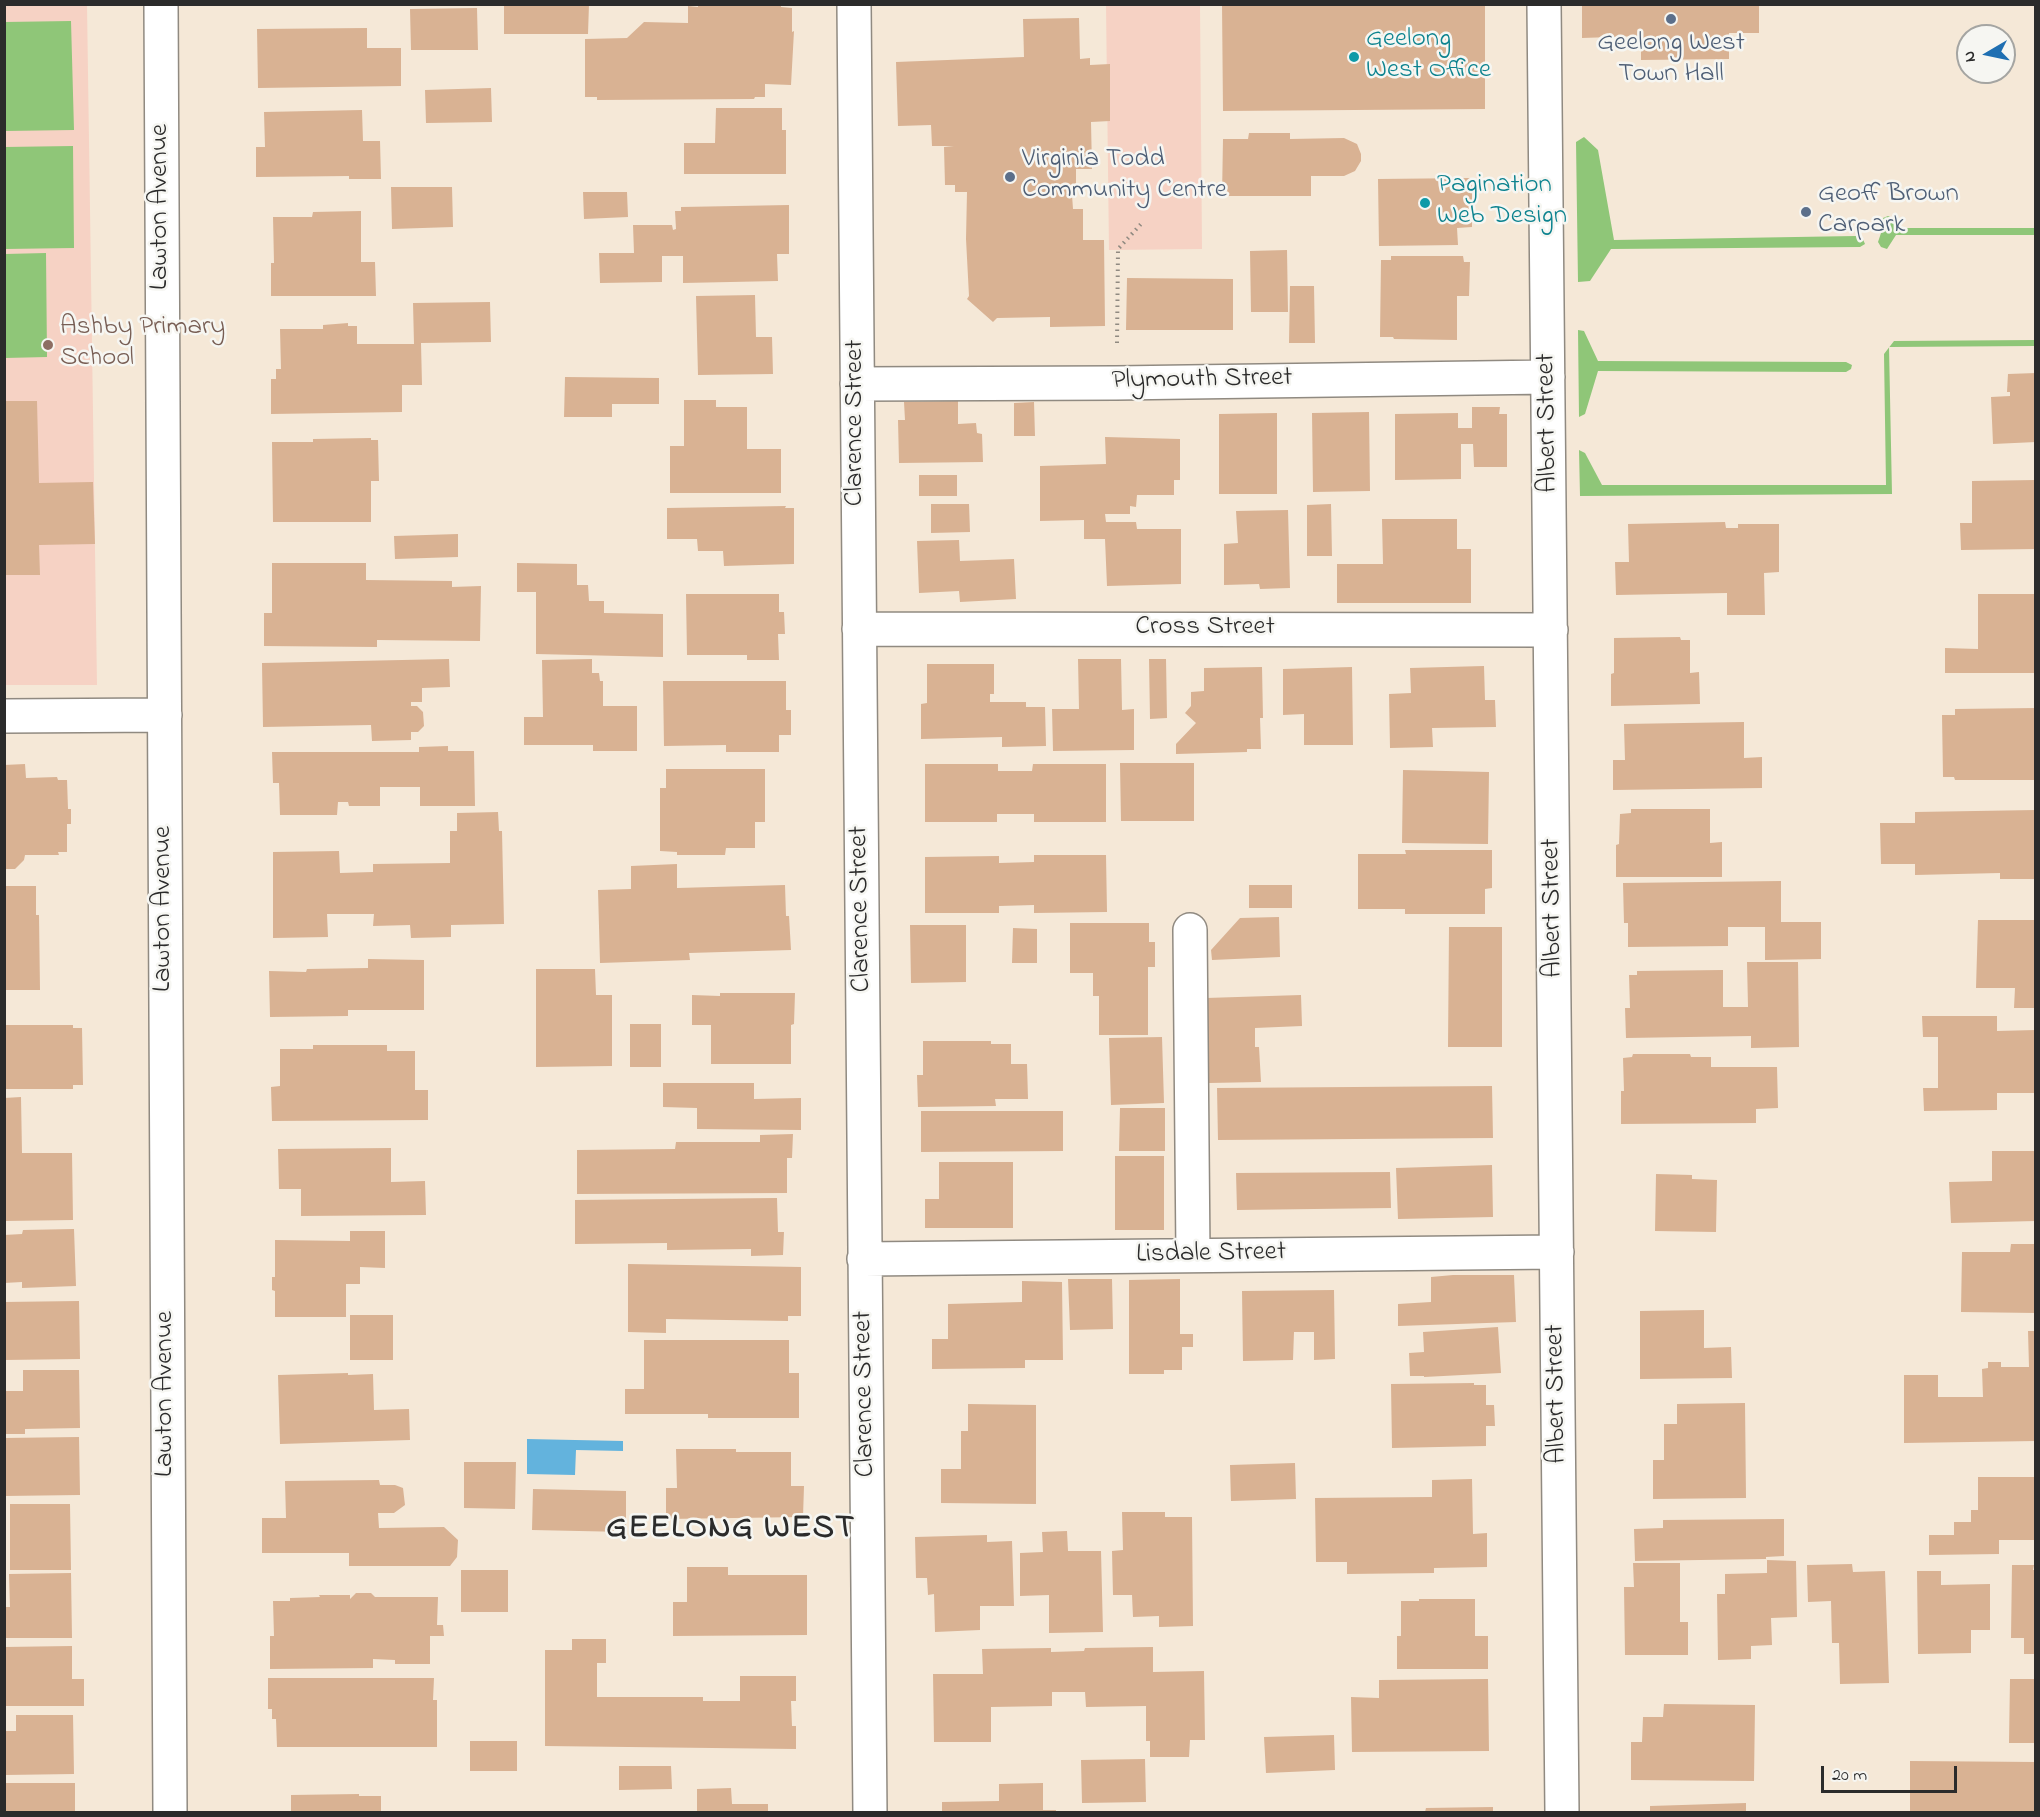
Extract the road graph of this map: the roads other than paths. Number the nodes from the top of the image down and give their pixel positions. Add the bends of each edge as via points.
1 (161, 4) edge
2 (854, 4) edge
3 (1544, 4) edge
4 (1548, 377) junction
5 (857, 384) junction
6 (859, 629) junction
7 (1551, 630) junction
8 (165, 715) junction
9 (4, 716) edge
10 (1190, 930) dead end
11 (1557, 1252) junction
12 (1193, 1255) junction
13 (864, 1259) junction
14 (170, 1812) edge
15 (870, 1812) edge
16 (1562, 1812) edge

1 - 8 street, Lawton Avenue
2 - 5 street, Clarence Street
3 - 4 street, Albert Street
4 - 5 street, Plymouth Street
4 - 7 street, Albert Street
5 - 6 street, Clarence Street
6 - 7 street, Cross Street
6 - 13 street, Clarence Street
7 - 11 street, Albert Street
8 - 9 street
8 - 14 street, Lawton Avenue
10 - 12 street
11 - 12 street, Lisdale Street
11 - 16 street, Albert Street
12 - 13 street, Lisdale Street
13 - 15 street, Clarence Street

